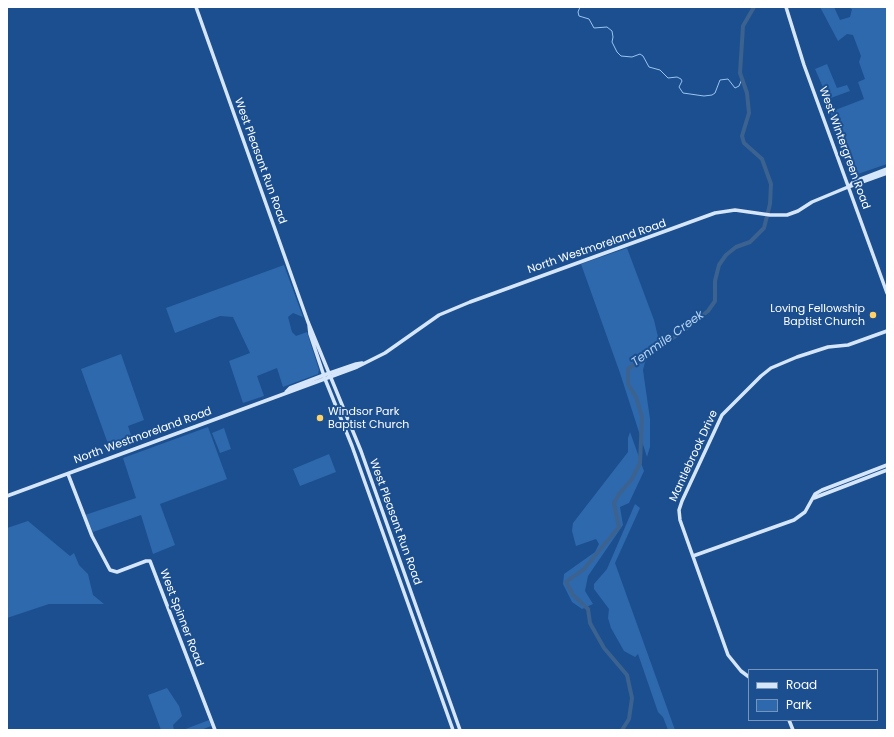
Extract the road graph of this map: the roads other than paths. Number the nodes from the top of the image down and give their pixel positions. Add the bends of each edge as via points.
1 (196, 7) edge
2 (786, 7) edge
3 (887, 169) edge
4 (887, 173) edge
5 (848, 187) junction
6 (887, 293) edge
7 (308, 322) junction
8 (887, 331) edge
9 (329, 376) junction
10 (324, 377) junction
11 (345, 413) junction
12 (339, 415) junction
13 (887, 465) edge
14 (887, 470) edge
15 (68, 474) junction
16 (7, 496) edge
17 (814, 498) junction
18 (693, 556) junction
19 (748, 676) edge
20 (215, 730) edge
21 (453, 730) edge
22 (460, 730) edge

1 - 7 main road, West Pleasant Run Road
2 - 5 main road, West Wintergreen Road
3 - 5 main road, North Westmoreland Road via 853,182
4 - 5 main road, North Westmoreland Road
5 - 6 main road, West Wintergreen Road
5 - 9 main road, North Westmoreland Road via 812,202 798,211 780,216 735,210 715,213 470,302 439,315 385,353
7 - 9 main road, West Pleasant Run Road
7 - 10 main road, West Pleasant Run Road
8 - 18 main road, Mantlebrook Drive via 848,345 816,350 771,368 727,408 709,441 679,510
9 - 10 main road, North Westmoreland Road
9 - 11 main road, West Pleasant Run Road
10 - 12 main road, West Pleasant Run Road
10 - 15 main road, North Westmoreland Road
11 - 12 main road
11 - 22 main road, West Pleasant Run Road
12 - 21 main road, West Pleasant Run Road
13 - 17 main road via 822,490 815,494
14 - 17 main road
15 - 16 main road, North Westmoreland Road
15 - 20 main road, West Spinner Road via 92,536 110,570 117,572 150,561
17 - 18 main road via 805,512 794,520
18 - 19 main road, Mantlebrook Drive via 728,655

